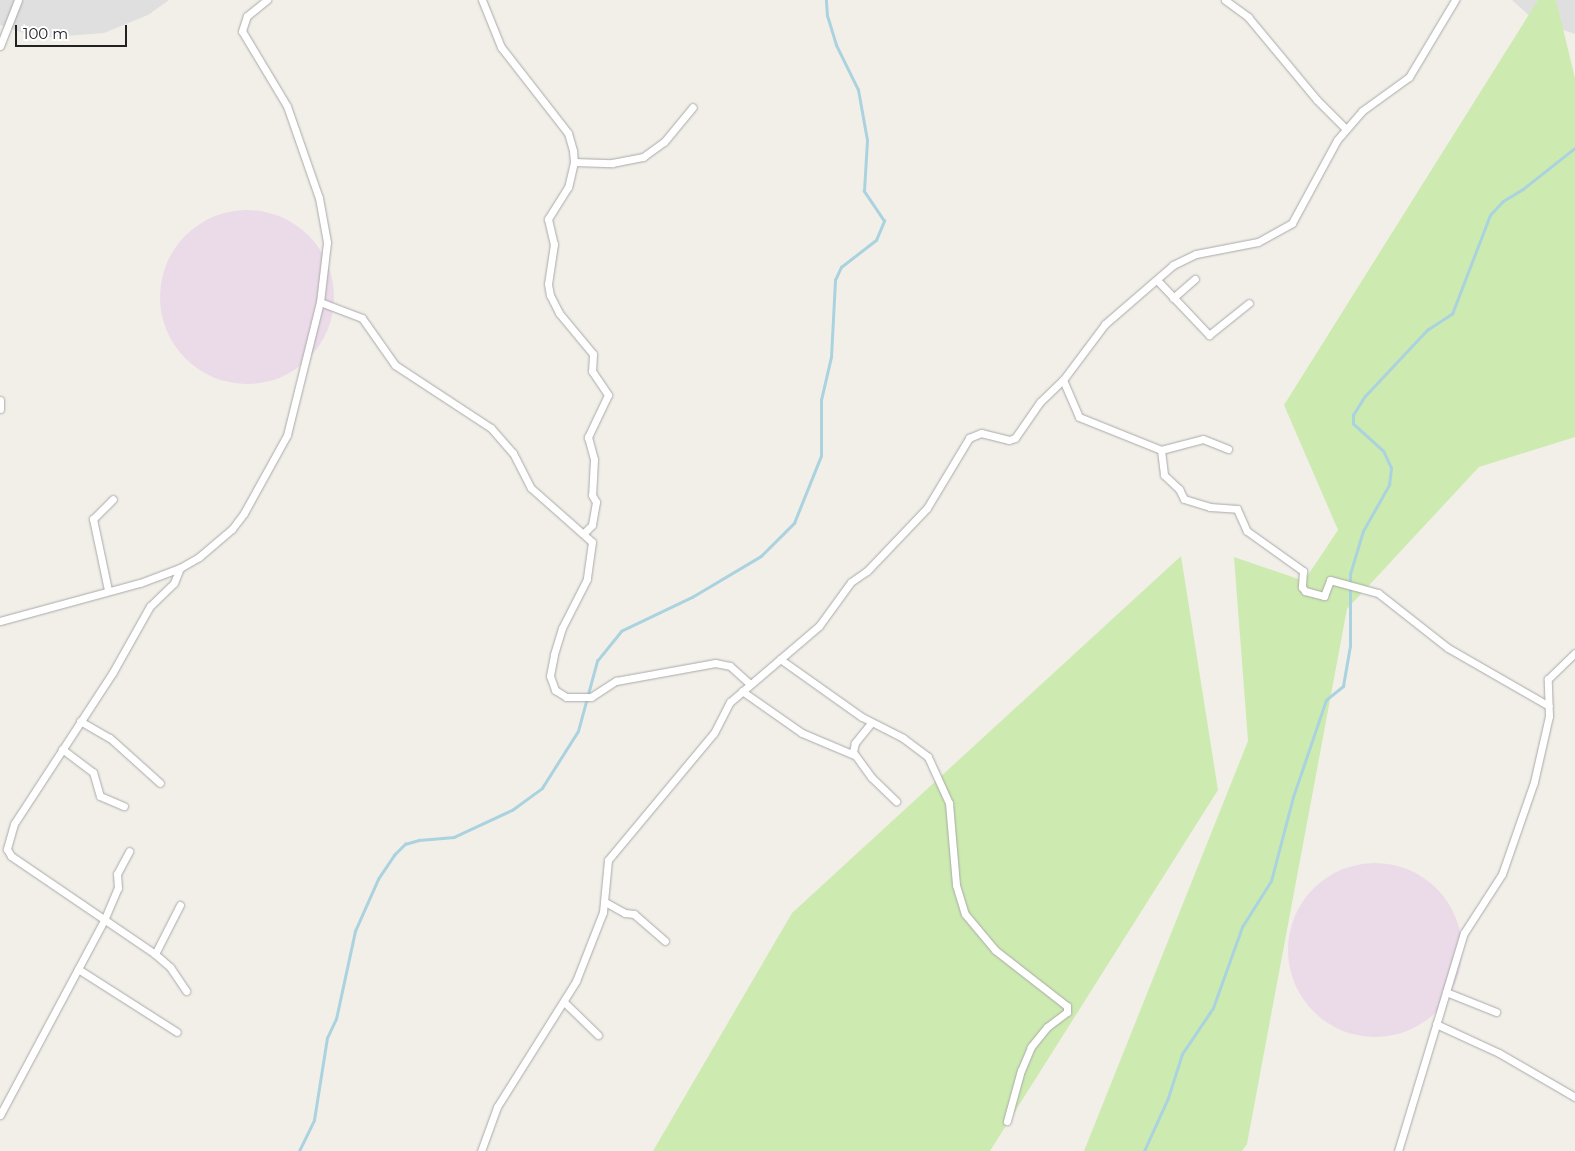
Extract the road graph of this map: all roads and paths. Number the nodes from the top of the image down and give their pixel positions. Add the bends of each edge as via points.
1 (18, 0) edge
2 (268, 0) edge
3 (482, 0) edge
4 (1225, 0) edge
5 (1455, 0) edge
6 (0, 46) edge
7 (693, 107) dead end
8 (1346, 129) junction
9 (574, 162) junction
10 (1195, 279) dead end
11 (1157, 280) junction
12 (1173, 298) junction
13 (320, 302) junction
14 (1250, 303) dead end
15 (1063, 380) junction
16 (0, 400) edge
17 (0, 409) edge
18 (1228, 449) dead end
19 (1161, 450) junction
20 (113, 499) dead end
21 (584, 533) junction
22 (180, 568) junction
23 (108, 590) junction
24 (0, 621) edge
25 (1575, 653) edge
26 (780, 659) junction
27 (750, 684) junction
28 (742, 691) junction
29 (1549, 706) junction
30 (80, 721) junction
31 (871, 723) junction
32 (62, 749) junction
33 (854, 755) junction
34 (160, 783) dead end
35 (896, 801) dead end
36 (124, 806) dead end
37 (129, 851) dead end
38 (605, 902) junction
39 (180, 905) dead end
40 (105, 918) junction
41 (664, 941) dead end
42 (155, 954) junction
43 (78, 968) junction
44 (186, 991) dead end
45 (1446, 992) junction
46 (564, 1003) junction
47 (1496, 1012) dead end
48 (1436, 1024) junction
49 (177, 1032) dead end
50 (598, 1035) dead end
51 (1575, 1097) edge
52 (0, 1115) edge
53 (1007, 1121) dead end
54 (481, 1151) edge
55 (1398, 1151) edge

1 - 6 street
2 - 13 street via 246,16 242,31 287,106 319,198 327,242
3 - 9 street via 502,47 568,133
4 - 8 street via 1248,17 1317,100
5 - 8 street via 1409,77 1362,111
7 - 9 street via 664,142 643,157 612,163
8 - 11 street via 1326,157 1302,208 1288,227 1246,246 1182,260
9 - 21 street via 568,187 548,219 554,244 548,284 559,313 593,354 592,371 608,395 588,438 594,459 592,495 596,502 592,525
10 - 12 street
11 - 12 street
11 - 15 street via 1105,324
12 - 14 street via 1209,335
13 - 21 street via 362,318 395,365 491,428 513,453 531,488
13 - 22 street via 295,413 274,462 232,529 212,548
15 - 19 street via 1079,417
15 - 26 street via 1040,402 1016,438 1009,440 981,433 969,438 927,508 862,575 851,582 818,626
16 - 17 street
18 - 19 street via 1203,439
19 - 29 street via 1164,475 1179,489 1184,499 1210,507 1237,509 1247,531 1303,570 1302,587 1305,591 1324,596 1330,580 1378,593 1448,648
20 - 23 street via 93,519
21 - 27 street via 592,542 587,580 562,628 550,676 552,686 560,693 587,697 616,682 715,663 730,666
22 - 23 street via 140,584
22 - 30 street via 174,584 150,606 139,629
23 - 24 street
25 - 29 street via 1548,679
26 - 27 street
26 - 31 street
27 - 28 street
28 - 33 street via 802,733
28 - 38 street via 726,707 709,739 608,860
29 - 45 street via 1534,782 1512,849 1495,887 1474,913 1464,933
30 - 32 street
30 - 34 street via 110,738
31 - 33 street via 854,745
31 - 53 street via 913,744 934,766 949,803 958,896 973,928 995,950 1067,1006 1067,1012 1047,1027 1031,1047
32 - 36 street via 93,772 100,796
32 - 40 street via 14,824 8,849 11,856
33 - 35 street
37 - 40 street via 117,874 118,888
38 - 41 street via 625,913 634,914
38 - 46 street via 588,953
39 - 42 street
40 - 42 street
40 - 43 street
42 - 44 street via 170,967
43 - 49 street
43 - 52 street
45 - 47 street
45 - 48 street
46 - 50 street
46 - 54 street via 497,1107
48 - 51 street via 1499,1052
48 - 55 street

